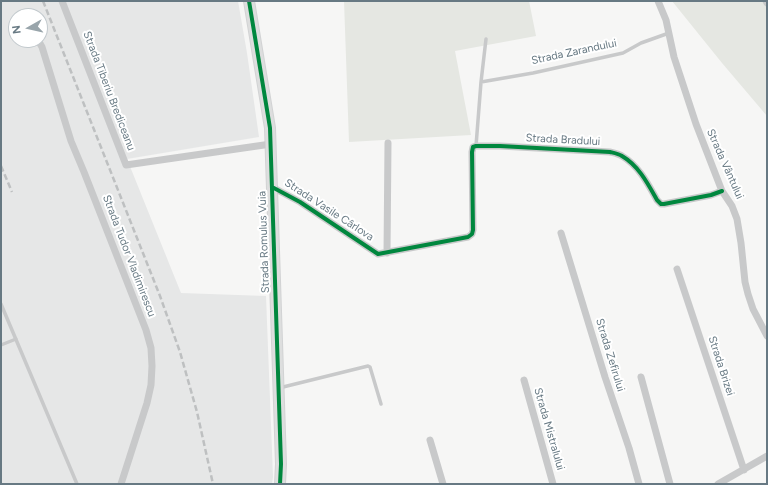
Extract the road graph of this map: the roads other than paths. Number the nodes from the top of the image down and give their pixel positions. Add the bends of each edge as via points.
1 (62, 1) edge
2 (249, 1) edge
3 (658, 1) edge
4 (669, 33) junction
5 (486, 39) dead end
6 (42, 48) edge
7 (481, 82) junction
8 (388, 143) dead end
9 (271, 144) junction
10 (475, 146) junction
11 (272, 187) junction
12 (722, 191) junction
13 (561, 233) dead end
14 (387, 253) junction
15 (677, 269) dead end
16 (1, 304) edge
17 (767, 336) edge
18 (16, 339) junction
19 (1, 345) edge
20 (641, 378) dead end
21 (524, 380) dead end
22 (278, 388) junction
23 (381, 404) dead end
24 (430, 440) dead end
25 (767, 456) edge
26 (744, 470) junction
27 (77, 484) edge
28 (122, 484) edge
29 (280, 484) edge
30 (443, 484) edge
31 (553, 484) edge
32 (639, 484) edge
33 (670, 484) edge
34 (718, 484) edge

1 - 9 street, Strada Tiberiu Brediceanu via 126,165
2 - 9 street, Strada Romulus Vuia
3 - 4 street, Strada Vântului
4 - 7 lane, Strada Zarandului via 623,53
4 - 12 street, Strada Vântului via 674,57 696,124
5 - 7 lane
6 - 28 street, Strada Tudor Vladimirescu via 70,141 146,330 150,348 151,385
7 - 10 lane
8 - 14 street
9 - 11 street, Strada Romulus Vuia
10 - 12 street, Strada Bradului via 610,152 621,155 641,173 661,204
10 - 14 street, Strada Vasile Cârlova via 472,152 472,234 468,237
11 - 14 street, Strada Vasile Cârlova via 300,202 375,253
11 - 22 street, Strada Romulus Vuia
12 - 17 street, Strada Vântului via 737,219 748,294
13 - 32 street, Strada Zefirului
15 - 26 street, Strada Brizei
16 - 18 lane
18 - 19 lane
18 - 27 lane
20 - 33 street
21 - 31 street, Strada Mistralului
22 - 23 lane via 368,366
22 - 29 street, Strada Romulus Vuia
24 - 30 street
25 - 26 street
26 - 34 street

